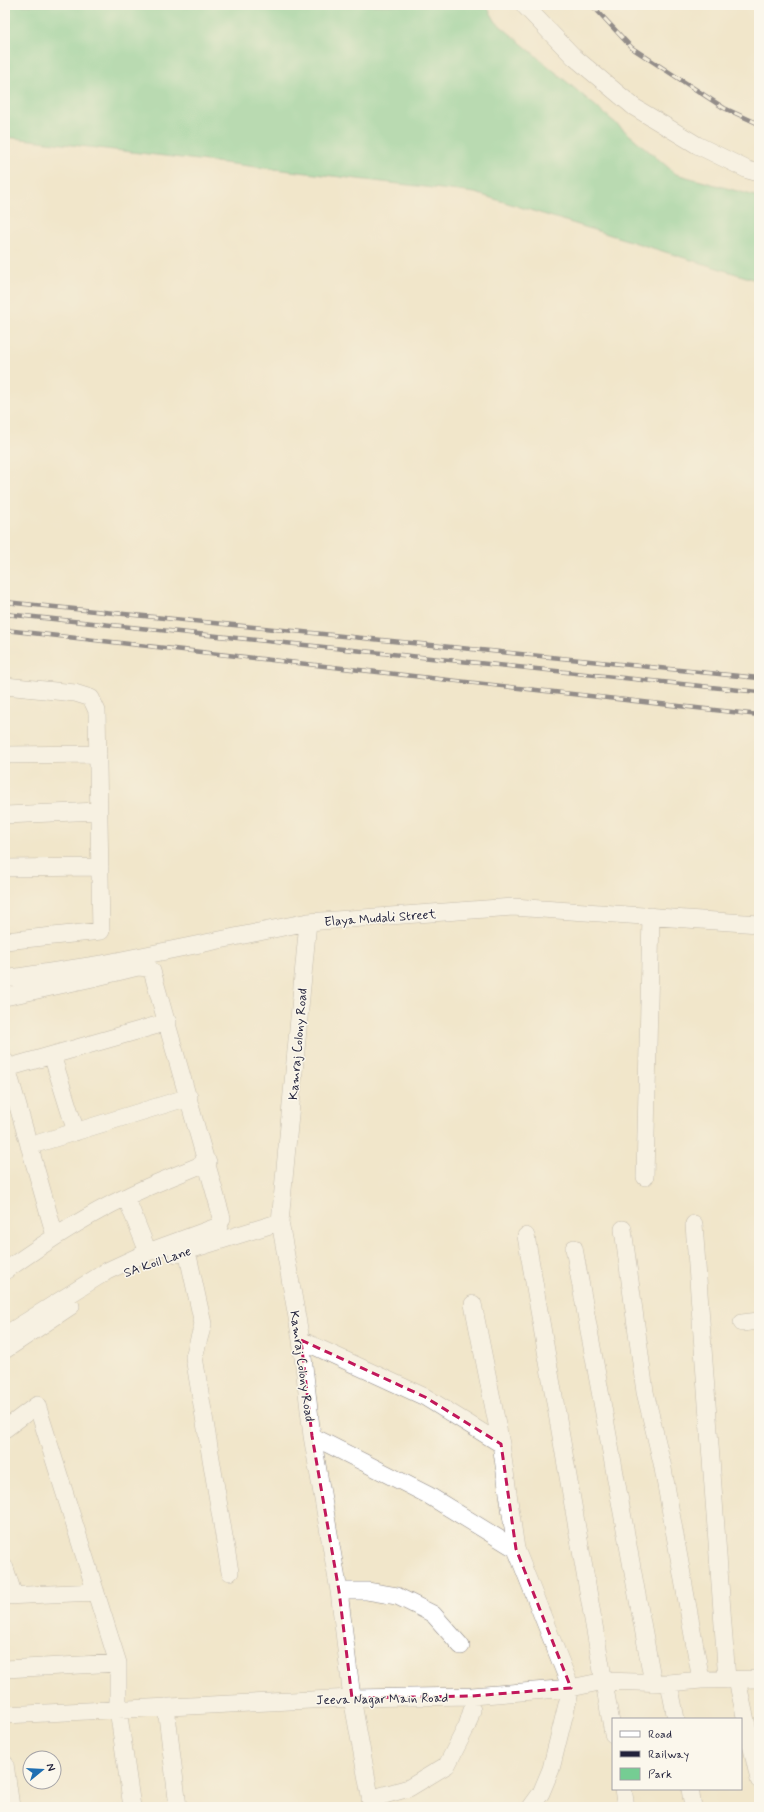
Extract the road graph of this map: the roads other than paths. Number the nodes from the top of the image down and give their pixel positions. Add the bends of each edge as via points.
1 (524, 5) edge
2 (759, 173) edge
3 (5, 686) edge
4 (98, 754) junction
5 (5, 755) edge
6 (99, 811) junction
7 (5, 815) edge
8 (100, 867) junction
9 (5, 868) edge
10 (651, 916) junction
11 (308, 922) junction
12 (759, 924) edge
13 (5, 941) edge
14 (5, 979) edge
15 (5, 997) edge
16 (168, 1022) junction
17 (52, 1055) junction
18 (6, 1064) edge
19 (189, 1097) junction
20 (76, 1132) junction
21 (29, 1146) junction
22 (208, 1162) junction
23 (645, 1177) dead end
24 (126, 1197) junction
25 (280, 1222) junction
26 (694, 1224) dead end
27 (623, 1229) dead end
28 (55, 1236) junction
29 (526, 1236) dead end
30 (574, 1248) dead end
31 (187, 1251) junction
32 (148, 1252) junction
33 (5, 1271) edge
34 (473, 1304) dead end
35 (759, 1321) edge
36 (742, 1323) dead end
37 (5, 1335) edge
38 (301, 1340) junction
39 (5, 1350) edge
40 (5, 1429) edge
41 (312, 1436) junction
42 (501, 1444) junction
43 (516, 1549) junction
44 (5, 1568) edge
45 (230, 1572) dead end
46 (339, 1591) junction
47 (96, 1592) junction
48 (10, 1596) edge
49 (462, 1646) dead end
50 (118, 1663) junction
51 (5, 1669) edge
52 (759, 1679) edge
53 (701, 1680) junction
54 (732, 1680) junction
55 (604, 1681) junction
56 (661, 1683) junction
57 (571, 1688) junction
58 (352, 1698) junction
59 (166, 1707) junction
60 (118, 1710) junction
61 (472, 1710) dead end
62 (5, 1715) edge
63 (676, 1718) edge
64 (612, 1728) edge
65 (5, 1764) edge
66 (759, 1780) edge
67 (623, 1790) edge
68 (690, 1790) edge
69 (371, 1803) edge
70 (11, 1807) edge
71 (132, 1807) edge
72 (178, 1807) edge
73 (531, 1807) edge
74 (626, 1807) edge
75 (693, 1807) edge

1 - 2 street via 574,57 634,107 697,145
3 - 4 street via 75,693 91,698 97,711
4 - 5 street
4 - 6 street
6 - 7 street
6 - 8 street
8 - 9 street
8 - 13 street via 101,931
10 - 11 street, Elaya Mudali Street via 513,907
10 - 12 street, Elaya Mudali Street
10 - 23 street
11 - 14 street, Elaya Mudali Street via 102,964
11 - 25 street, Kamraj Colony Road
15 - 16 street via 145,966 152,971
16 - 17 street
16 - 19 street
17 - 18 street
17 - 20 street
18 - 21 street
19 - 20 street
19 - 22 street
20 - 21 street
21 - 28 street
22 - 24 street
22 - 32 street via 222,1222 219,1226
24 - 28 street
24 - 32 street
25 - 31 street, SA Koil Lane
25 - 38 street, Kamraj Colony Road
26 - 54 street
27 - 53 street via 645,1392 662,1462
28 - 33 street
29 - 55 street
30 - 56 street
31 - 39 street, SA Koil Lane via 122,1272
31 - 45 street via 203,1324 194,1357
32 - 37 street via 107,1272
34 - 42 street
35 - 36 street
38 - 41 street, Kamraj Colony Road
38 - 42 street via 425,1397
40 - 47 street via 37,1405
41 - 43 street via 428,1495
41 - 46 street, Kamraj Colony Road
42 - 43 street
43 - 57 street
44 - 48 street
46 - 49 street via 367,1591 397,1596 433,1614
46 - 58 street, Kamraj Colony Road
47 - 48 street
47 - 50 street
50 - 51 street
50 - 60 street
52 - 54 street, Jeeva Nagar Main Road
53 - 54 street, Jeeva Nagar Main Road
53 - 56 street, Jeeva Nagar Main Road
54 - 66 street
55 - 56 street, Jeeva Nagar Main Road
55 - 57 street, Jeeva Nagar Main Road
55 - 64 street
56 - 63 street
57 - 58 street, Jeeva Nagar Main Road via 472,1696
57 - 73 street via 551,1769 541,1793
58 - 59 street, Jeeva Nagar Main Road
58 - 69 street, Kamraj Colony Road
59 - 60 street, Jeeva Nagar Main Road
59 - 72 street
60 - 62 street, Jeeva Nagar Main Road
60 - 71 street
61 - 69 street via 467,1726 447,1765 408,1788
65 - 70 street
67 - 74 street
68 - 75 street

